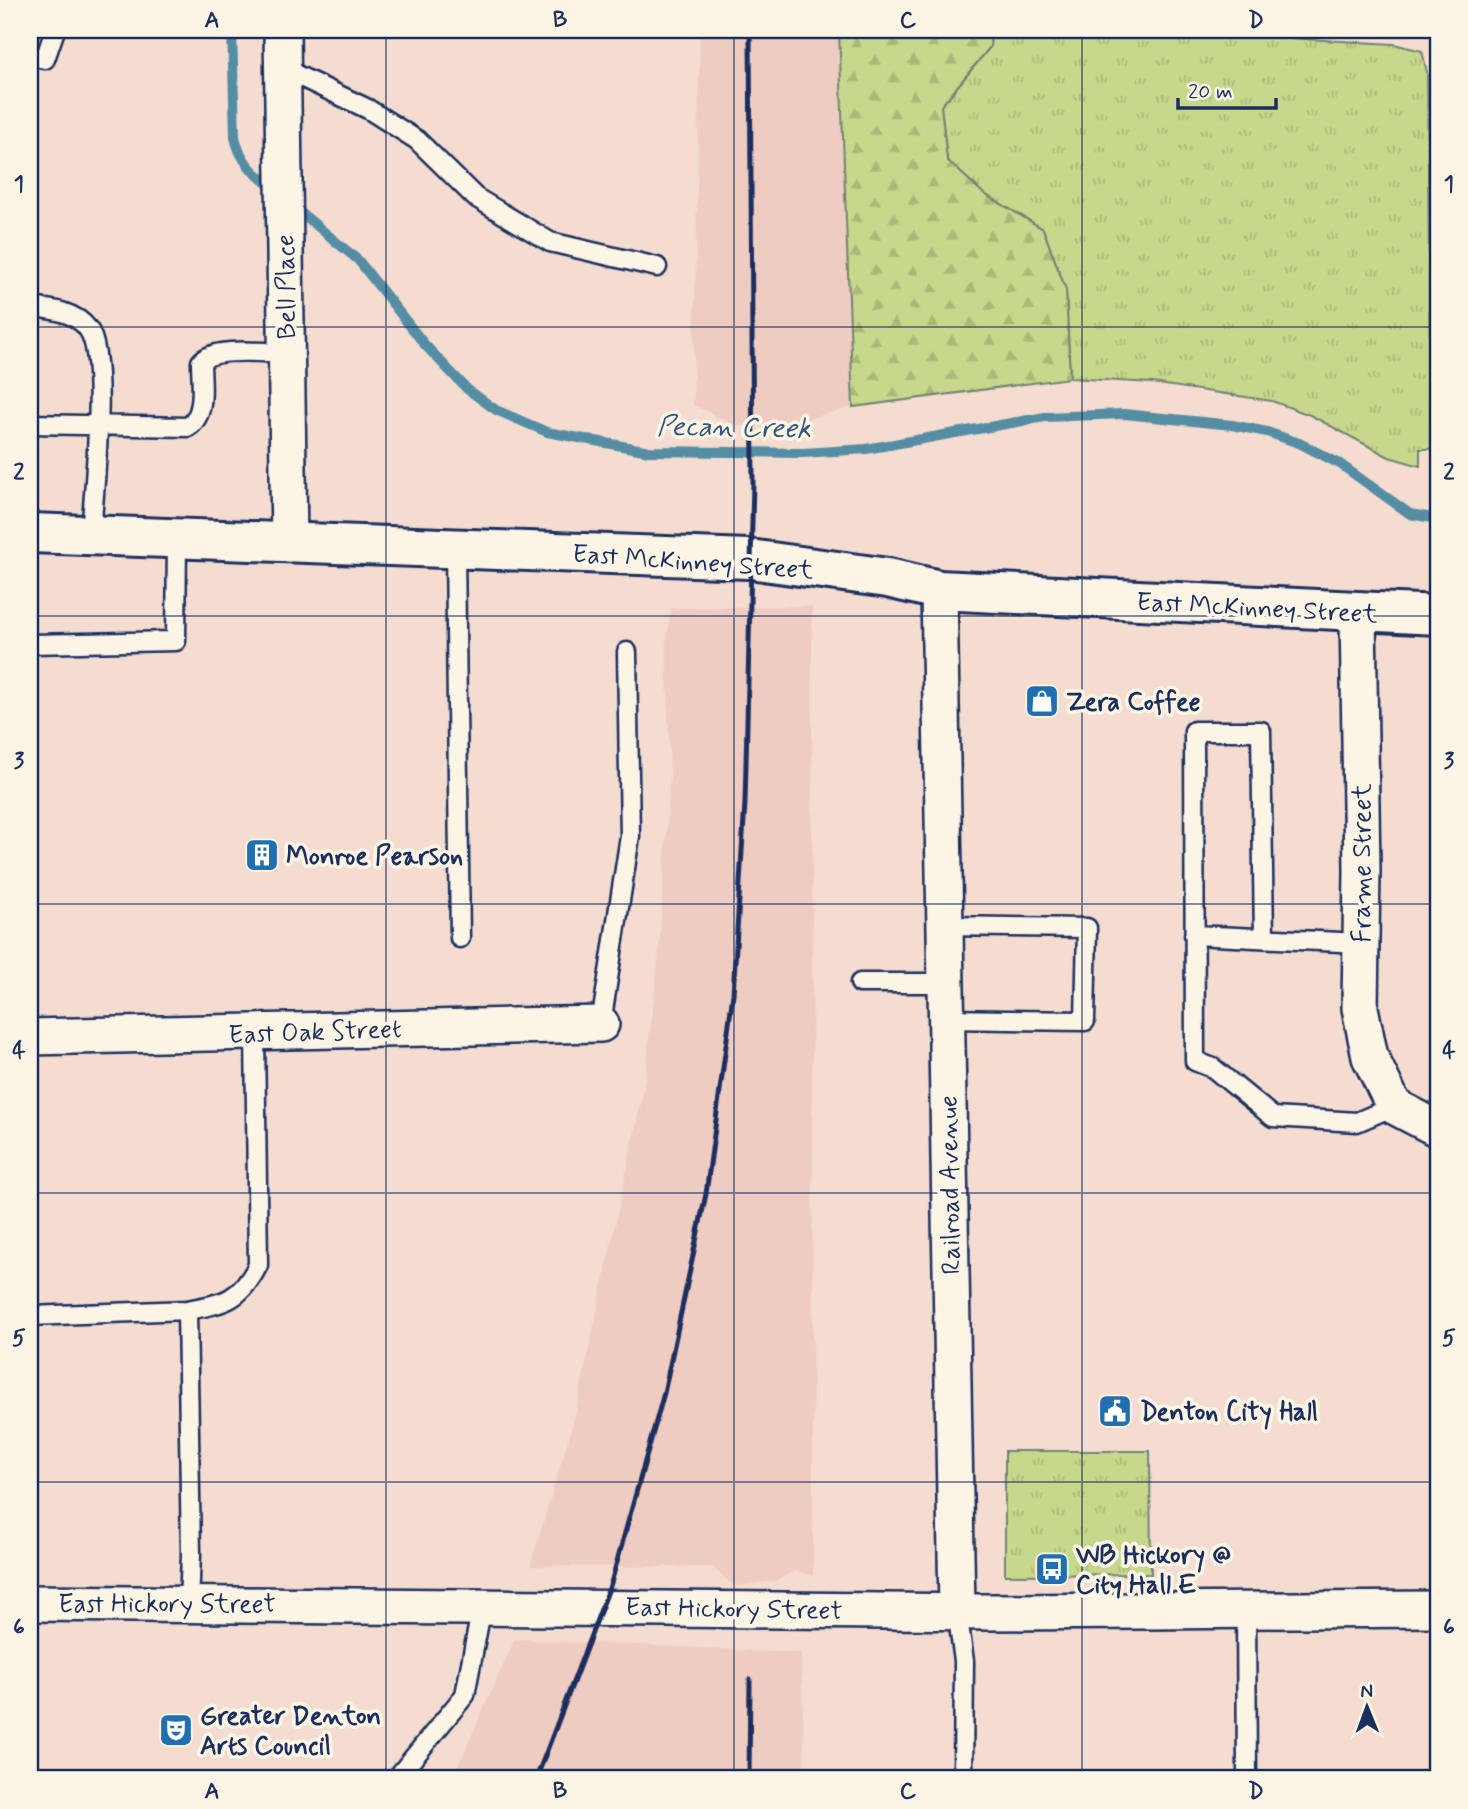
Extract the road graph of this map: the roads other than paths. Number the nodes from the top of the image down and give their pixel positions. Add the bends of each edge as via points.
1 (55, 30) edge
2 (282, 30) edge
3 (30, 56) edge
4 (282, 68) junction
5 (657, 267) dead end
6 (30, 307) edge
7 (286, 353) junction
8 (30, 424) edge
9 (97, 425) junction
10 (30, 533) edge
11 (91, 536) junction
12 (177, 540) junction
13 (289, 544) junction
14 (455, 550) junction
15 (939, 590) junction
16 (1358, 613) junction
17 (1438, 615) edge
18 (30, 644) edge
19 (627, 652) dead end
20 (945, 926) junction
21 (1194, 935) junction
22 (460, 938) dead end
23 (1264, 938) junction
24 (1361, 943) junction
25 (860, 983) dead end
26 (946, 983) junction
27 (946, 1019) junction
28 (601, 1024) joint
29 (255, 1033) junction
30 (30, 1037) edge
31 (1394, 1106) junction
32 (1438, 1129) edge
33 (187, 1310) junction
34 (30, 1316) edge
35 (30, 1602) edge
36 (189, 1604) junction
37 (482, 1606) junction
38 (1438, 1609) edge
39 (1246, 1610) junction
40 (957, 1611) junction
41 (396, 1779) edge
42 (963, 1779) edge
43 (1247, 1779) edge

1 - 3 lane via 45,59
2 - 4 street, Bell Place
4 - 5 lane via 368,109 417,140 475,197 550,242
4 - 7 street, Bell Place
6 - 9 lane via 69,315 87,327 98,358
7 - 9 lane via 205,357 201,362 200,410 196,422 188,427
7 - 13 street, Bell Place
8 - 9 lane
9 - 11 lane
10 - 11 main road, East McKinney Street
11 - 12 main road, East McKinney Street
12 - 13 main road, East McKinney Street
12 - 18 lane via 176,641
13 - 14 main road, East McKinney Street
14 - 15 main road, East McKinney Street via 749,559 888,578
14 - 22 lane
15 - 16 main road, East McKinney Street
15 - 20 street, Railroad Avenue
16 - 17 main road, East McKinney Street
16 - 24 street, Frame Street
19 - 28 lane via 630,835
20 - 26 street, Railroad Avenue
20 - 27 lane via 1087,928 1086,1021
21 - 23 lane
21 - 23 lane via 1194,731 1261,732
21 - 31 lane via 1195,1060 1213,1068 1273,1117 1357,1122
23 - 24 lane
24 - 31 street, Frame Street via 1360,1008 1370,1057
25 - 26 lane
26 - 27 street, Railroad Avenue
27 - 40 street, Railroad Avenue
28 - 29 street, East Oak Street
29 - 30 street, East Oak Street
29 - 33 lane via 258,1265 247,1287 225,1303
31 - 32 street
33 - 34 lane
33 - 36 lane
35 - 36 street, East Hickory Street
36 - 37 street, East Hickory Street
37 - 40 street, East Hickory Street
37 - 41 lane via 465,1695
38 - 39 street, East Hickory Street
39 - 40 street, East Hickory Street
39 - 43 lane
40 - 42 lane, Railroad Avenue via 964,1661

